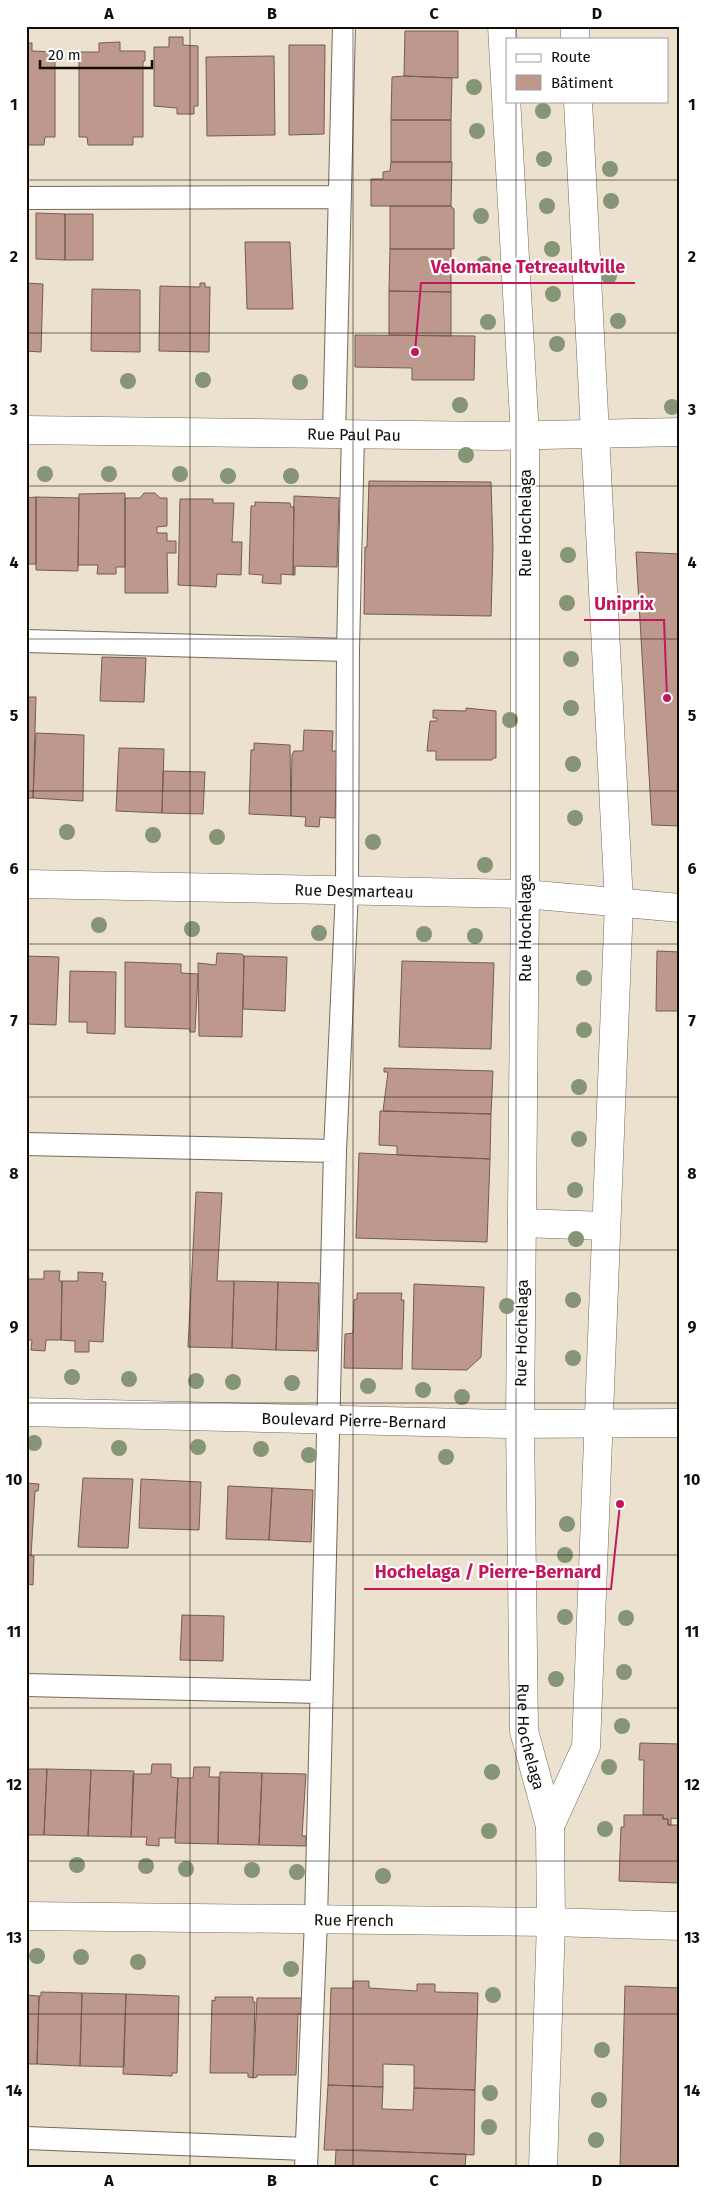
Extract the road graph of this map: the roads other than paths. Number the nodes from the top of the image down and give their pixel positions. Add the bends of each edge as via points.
1 (344, 26) edge
2 (502, 26) edge
3 (506, 97) edge
4 (506, 102) edge
5 (578, 102) edge
6 (340, 197) junction
7 (26, 198) edge
8 (26, 430) edge
9 (680, 432) edge
10 (593, 433) junction
11 (344, 434) junction
12 (525, 436) junction
13 (26, 641) edge
14 (348, 650) junction
15 (26, 884) edge
16 (348, 891) junction
17 (525, 894) junction
18 (619, 903) junction
19 (680, 908) edge
20 (26, 1144) edge
21 (336, 1151) junction
22 (522, 1223) junction
23 (606, 1226) junction
24 (26, 1412) edge
25 (329, 1418) junction
26 (598, 1422) junction
27 (520, 1423) junction
28 (680, 1423) edge
29 (26, 1685) edge
30 (321, 1692) junction
31 (550, 1826) junction
32 (26, 1916) edge
33 (316, 1920) junction
34 (551, 1922) junction
35 (680, 1926) edge
36 (26, 2138) edge
37 (306, 2158) edge
38 (543, 2168) edge

1 - 6 lane
2 - 3 main road, Rue Hochelaga
4 - 12 main road, Rue Hochelaga
5 - 10 main road, Rue Hochelaga
6 - 7 lane
6 - 11 lane
8 - 11 main road, Rue Paul Pau
9 - 10 main road, Rue Paul Pau
10 - 12 main road, Rue Paul Pau
10 - 18 main road, Rue Hochelaga
11 - 12 main road, Rue Paul Pau
11 - 14 lane
12 - 17 main road, Rue Hochelaga
13 - 14 lane
14 - 16 lane
15 - 16 main road, Rue Desmarteau
16 - 17 main road, Rue Desmarteau
16 - 21 lane
17 - 18 main road, Rue Desmarteau
17 - 22 main road, Rue Hochelaga
18 - 19 main road, Rue Desmarteau
18 - 23 main road, Rue Hochelaga
20 - 21 lane
21 - 25 lane
22 - 23 main road
22 - 27 main road, Rue Hochelaga
23 - 26 main road, Rue Hochelaga
24 - 25 main road, Boulevard Pierre-Bernard
25 - 27 main road, Boulevard Pierre-Bernard
25 - 30 lane
26 - 27 main road, Boulevard Pierre-Bernard
26 - 28 main road, Boulevard Pierre-Bernard
26 - 31 main road, Rue Hochelaga via 586,1748
27 - 31 main road, Rue Hochelaga via 524,1731
29 - 30 lane
30 - 33 lane
31 - 34 main road, Rue Hochelaga
32 - 33 main road, Rue French
33 - 34 main road, Rue French
33 - 37 lane
34 - 35 main road, Rue French
34 - 38 main road, Rue Hochelaga
36 - 37 lane

